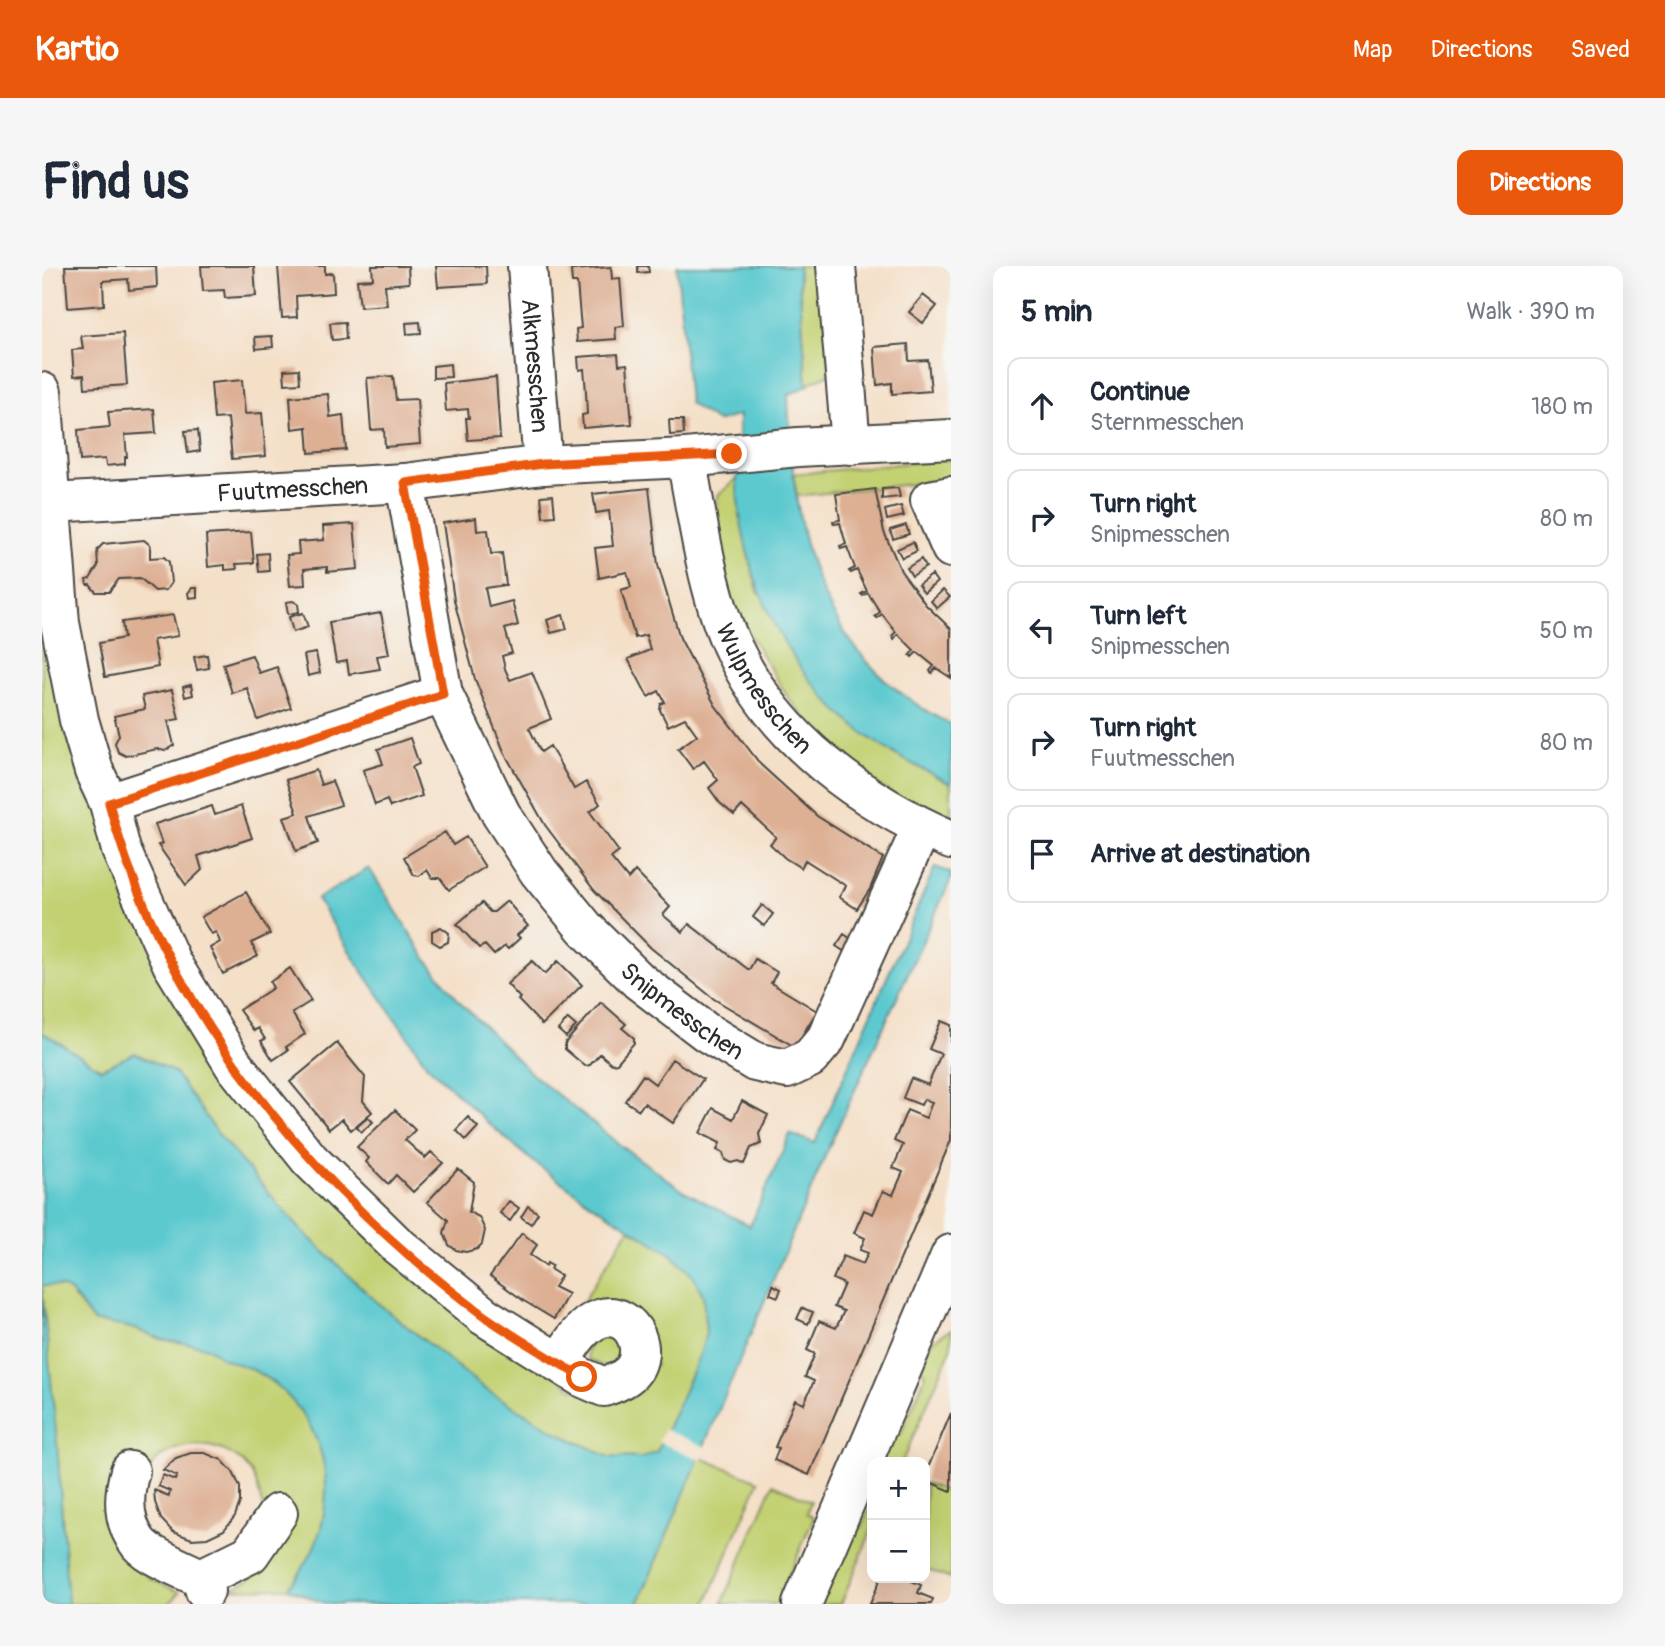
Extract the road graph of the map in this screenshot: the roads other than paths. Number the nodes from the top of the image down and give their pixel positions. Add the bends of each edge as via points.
1 (527, 266) edge
2 (836, 266) edge
3 (42, 392) edge
4 (951, 439) edge
5 (851, 445) junction
6 (686, 458) junction
7 (543, 464) junction
8 (405, 483) junction
9 (951, 496) edge
10 (51, 503) junction
11 (951, 548) edge
12 (443, 694) junction
13 (109, 803) junction
14 (936, 834) edge
15 (951, 1254) edge
16 (940, 1308) edge
17 (559, 1363) dead end
18 (130, 1471) dead end
19 (278, 1513) dead end
20 (207, 1594) edge
21 (802, 1604) edge

1 - 7 street, Alkmesschen
2 - 5 street
3 - 10 street
4 - 5 street, Fuutmesschen
5 - 6 street, Fuutmesschen
6 - 7 street, Fuutmesschen
6 - 14 street, Wulpmesschen via 708,569 733,648 765,703 838,777
7 - 8 street, Fuutmesschen
8 - 10 street, Fuutmesschen
8 - 12 street, Snipmesschen
9 - 11 street via 930,500
10 - 13 street via 67,664 94,771
12 - 13 street
12 - 14 street, Snipmesschen via 501,814 539,872 585,928 639,981 755,1062 788,1069 810,1058 826,1039
13 - 17 street via 121,850 172,964 234,1065 310,1160 397,1245 484,1315
15 - 16 street
16 - 21 street
18 - 20 street via 124,1490 126,1518 139,1545
19 - 20 street via 250,1554

